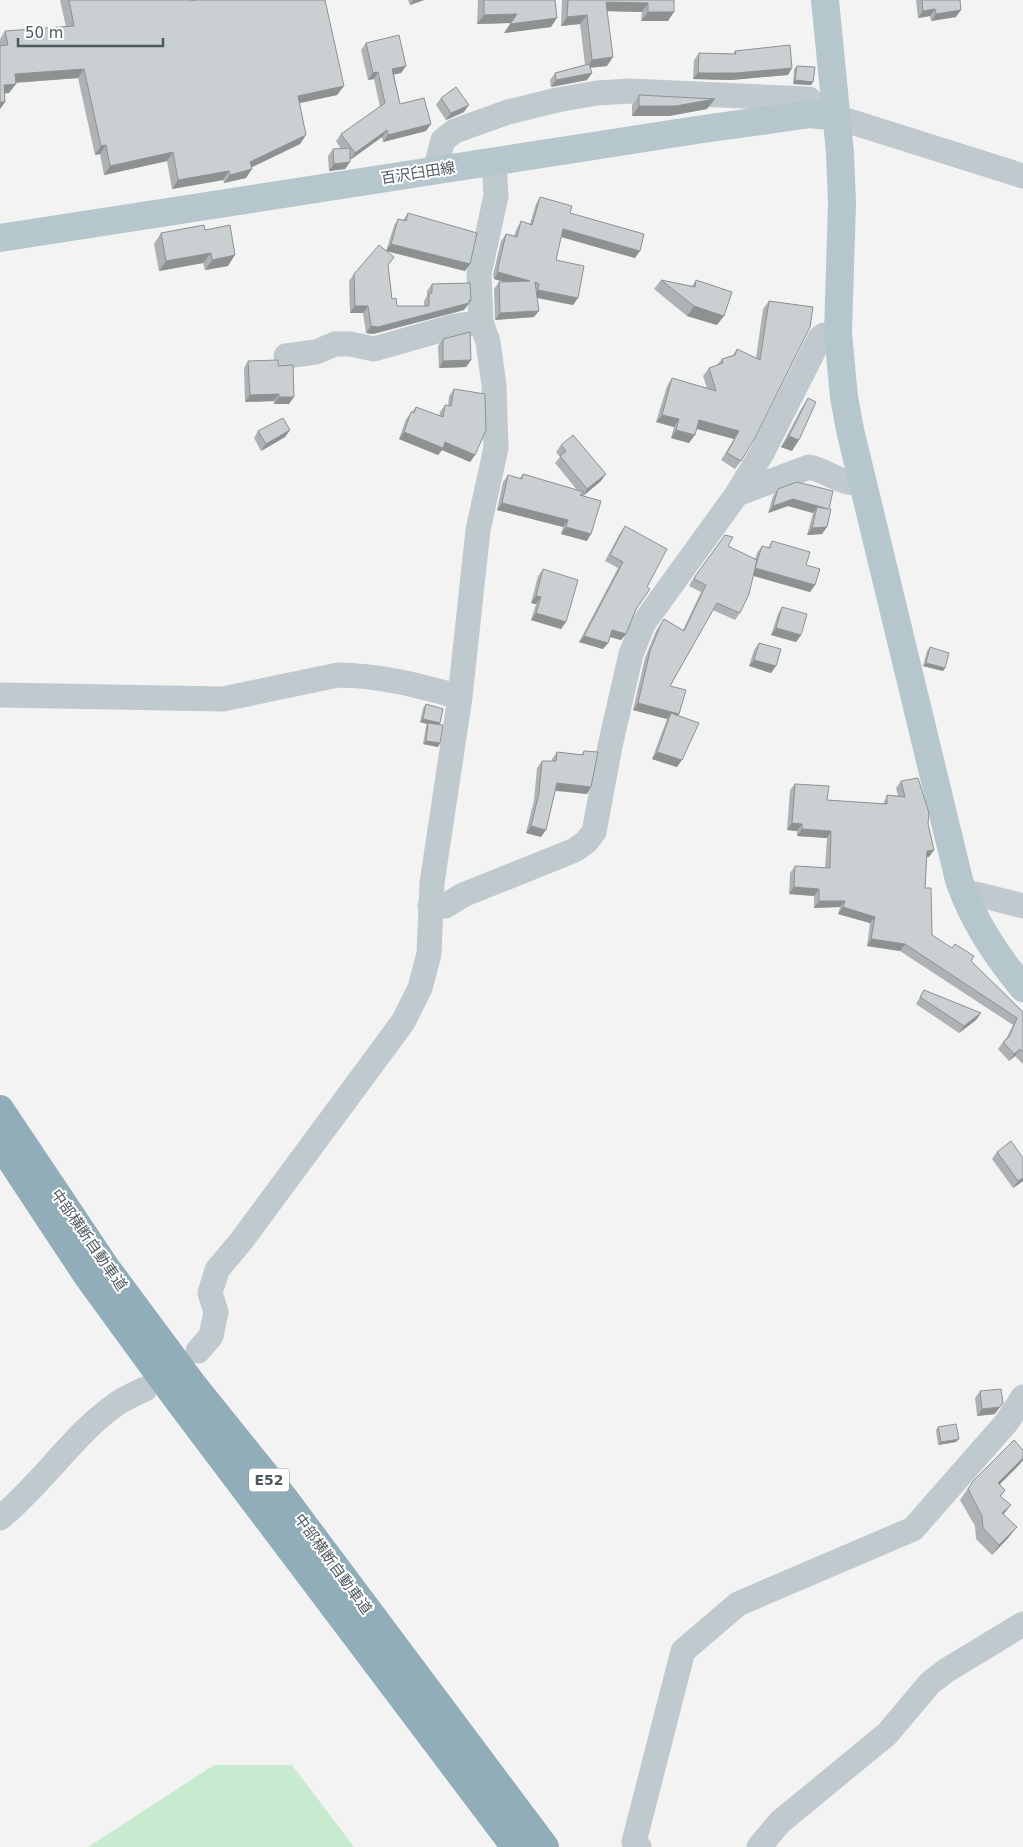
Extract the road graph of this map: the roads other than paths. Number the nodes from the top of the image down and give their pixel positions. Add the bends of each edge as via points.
1 (825, 0) edge
2 (826, 116) junction
3 (494, 160) junction
4 (435, 170) junction
5 (1023, 176) edge
6 (0, 238) edge
7 (482, 322) junction
8 (838, 333) junction
9 (286, 356) dead end
10 (862, 482) junction
11 (737, 494) junction
12 (0, 695) edge
13 (460, 698) junction
14 (964, 895) junction
15 (430, 906) junction
16 (1023, 906) edge
17 (1023, 988) edge
18 (0, 1109) edge
19 (0, 1144) edge
20 (198, 1350) dead end
21 (145, 1389) dead end
22 (1023, 1398) edge
23 (0, 1518) edge
24 (1023, 1624) edge
25 (515, 1847) edge
26 (545, 1847) edge
27 (639, 1847) edge
28 (759, 1847) edge

1 - 2 main road
2 - 3 main road, 百沢臼田線
2 - 4 street via 809,100 630,91 597,93 508,112 455,131 443,140
2 - 5 street
2 - 8 main road via 842,203
3 - 4 main road, 百沢臼田線
3 - 7 street via 496,196 479,274
4 - 6 main road, 百沢臼田線
7 - 9 street via 455,326 374,349 335,344 316,352
7 - 13 street via 494,385 496,448 480,520
8 - 10 main road via 844,397
8 - 11 street via 820,338 762,453
10 - 11 street via 842,482 809,467
10 - 14 main road
11 - 15 street via 637,636 610,746 594,832 575,850 463,895 445,906
12 - 13 street via 223,698 351,675 395,680
13 - 15 street
14 - 16 street via 976,894
14 - 17 main road via 990,944
15 - 20 street via 429,954 420,988 403,1022 217,1270 210,1293 216,1312 211,1336
18 - 26 highway, 中部横断自動車道 / E52 via 106,1266 194,1386 284,1498
19 - 25 highway, 中部横断自動車道 / E52 via 88,1277 160,1376
21 - 23 street via 118,1403 93,1423 22,1500
22 - 27 street via 1007,1422 912,1529 738,1604 683,1651 634,1842
24 - 28 street via 930,1683 887,1734 780,1822

